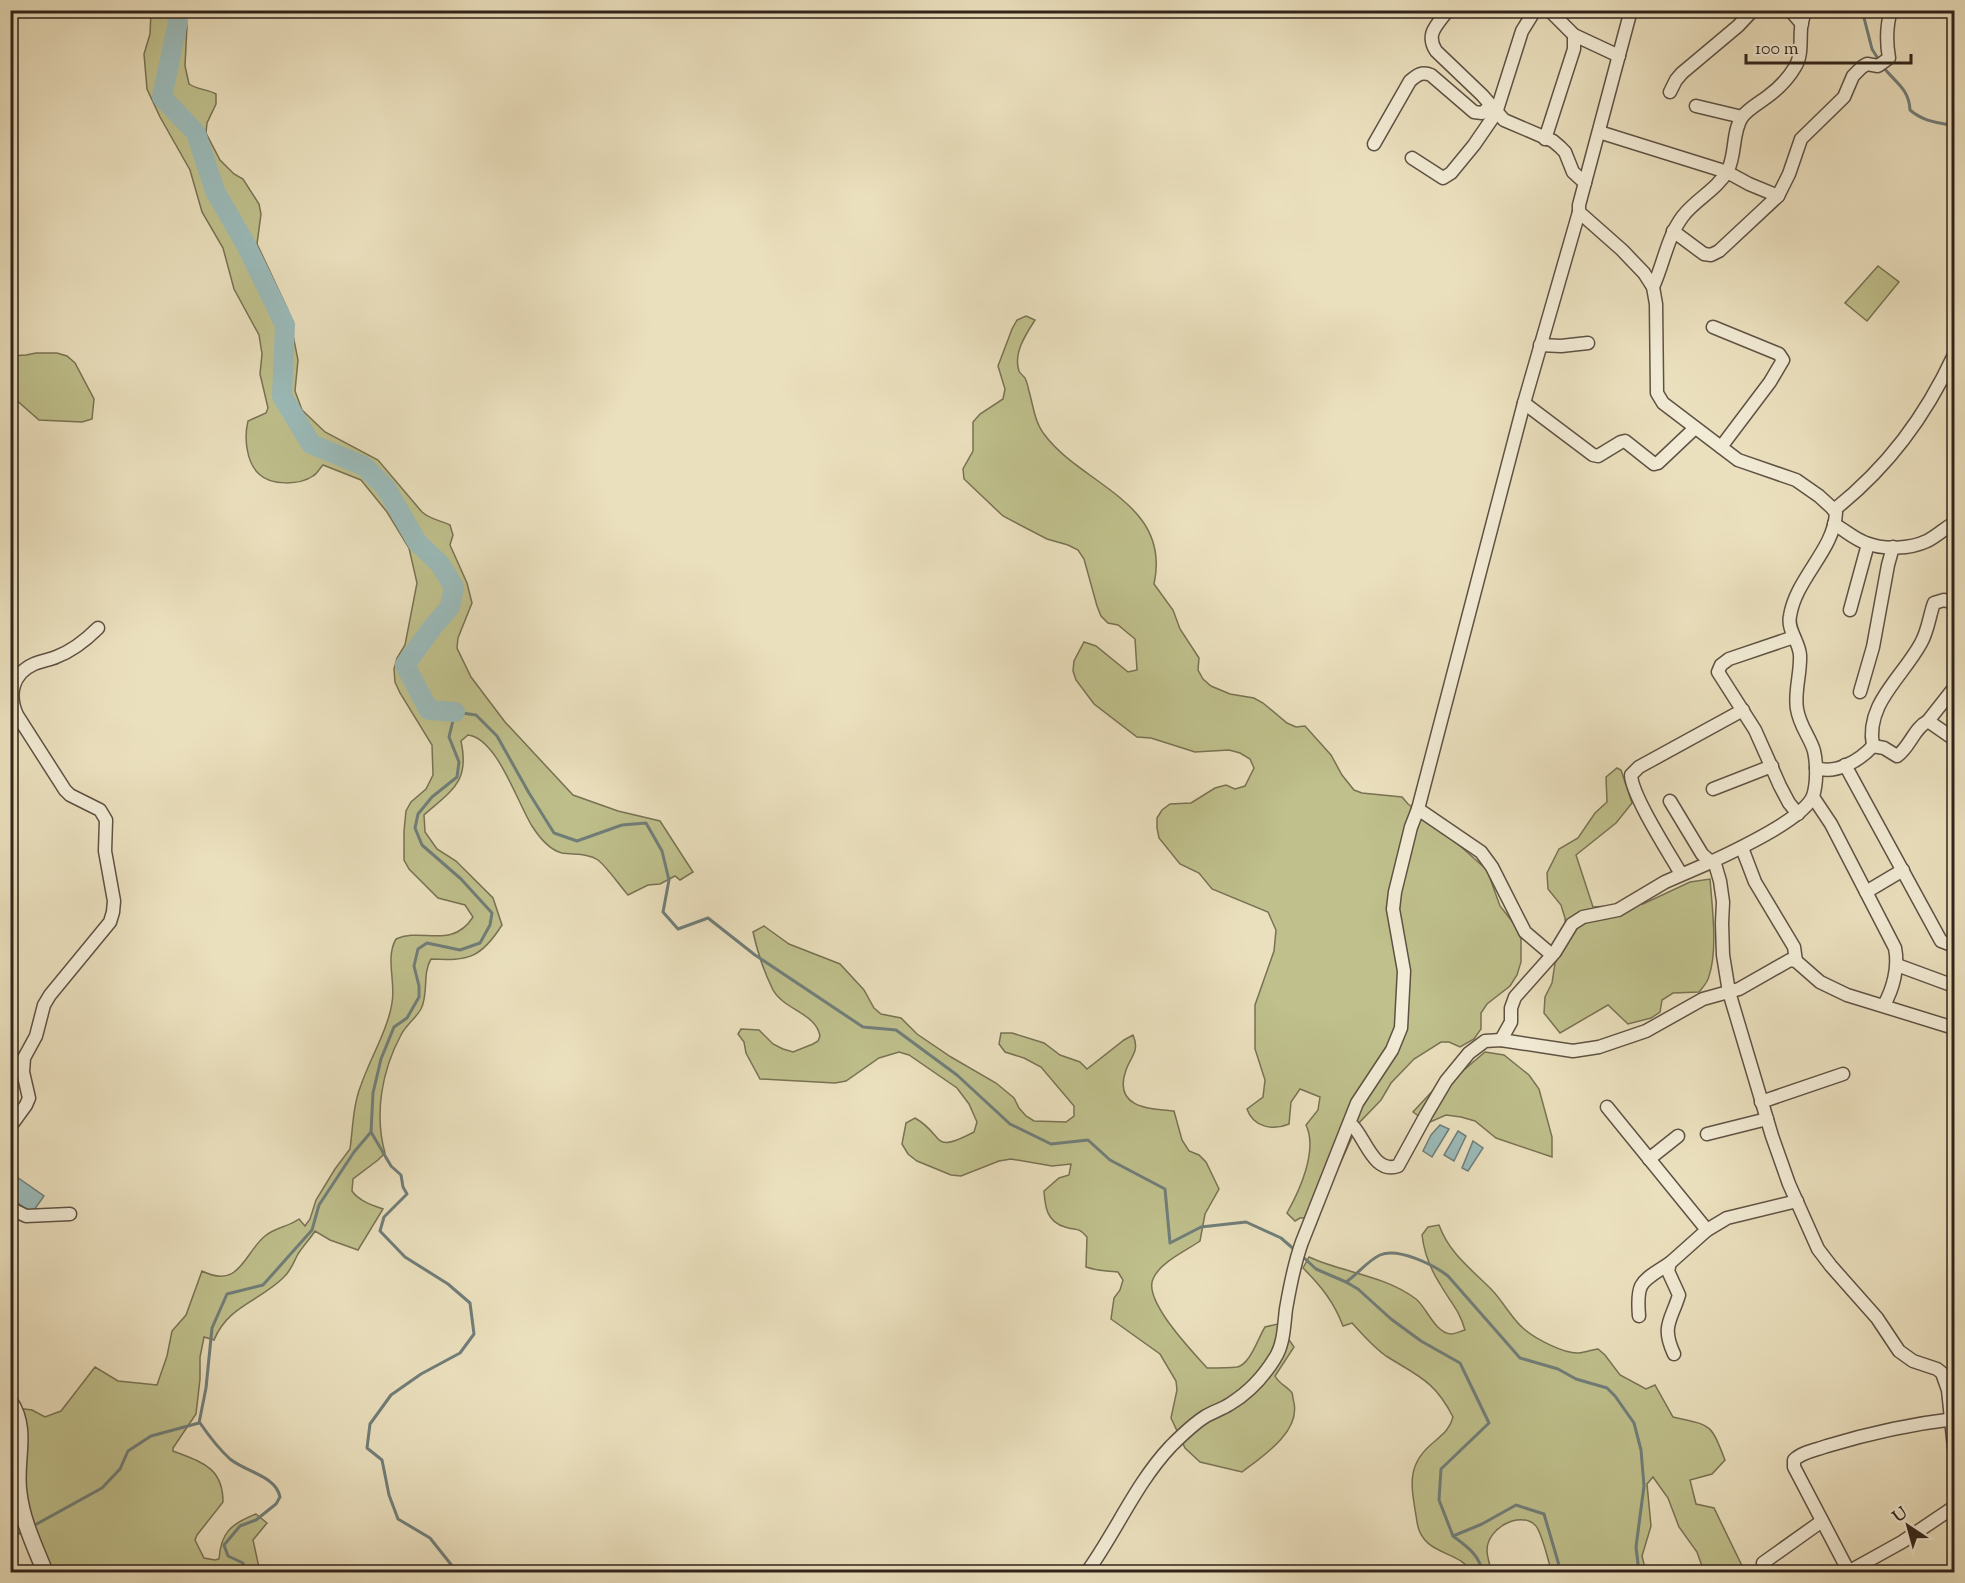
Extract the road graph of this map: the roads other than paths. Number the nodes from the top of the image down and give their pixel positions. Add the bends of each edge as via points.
1 (1448, 10) edge
2 (1535, 10) edge
3 (1549, 10) edge
4 (1631, 10) edge
5 (1753, 10) edge
6 (1790, 10) edge
7 (1807, 10) edge
8 (1891, 10) edge
9 (1802, 24) junction
10 (1574, 34) junction
11 (1619, 56) junction
12 (1670, 92) dead end
13 (1696, 106) dead end
14 (1494, 109) junction
15 (1742, 117) junction
16 (1599, 132) junction
17 (1545, 139) junction
18 (1374, 144) dead end
19 (1412, 158) dead end
20 (1727, 172) junction
21 (1585, 183) junction
22 (1778, 196) junction
23 (1579, 212) junction
24 (1673, 231) junction
25 (1653, 287) junction
26 (1713, 327) dead end
27 (1588, 343) dead end
28 (1540, 345) junction
29 (1954, 355) edge
30 (1524, 403) junction
31 (1695, 428) junction
32 (1721, 447) junction
33 (1834, 510) junction
34 (1954, 523) edge
35 (1834, 524) junction
36 (1868, 544) junction
37 (1893, 547) junction
38 (1954, 603) edge
39 (1850, 610) dead end
40 (98, 628) dead end
41 (1794, 637) junction
42 (1954, 688) edge
43 (1860, 692) dead end
44 (1743, 710) junction
45 (1928, 721) junction
46 (1954, 739) edge
47 (1874, 746) junction
48 (1845, 765) junction
49 (1772, 766) junction
50 (1816, 768) junction
51 (1713, 789) dead end
52 (1813, 797) junction
53 (1670, 801) dead end
54 (1418, 809) junction
55 (1798, 814) junction
56 (1742, 848) junction
57 (1711, 862) junction
58 (1903, 870) junction
59 (1681, 874) junction
60 (1866, 892) junction
61 (1954, 946) edge
62 (1552, 955) junction
63 (1796, 961) junction
64 (1897, 965) junction
65 (1954, 986) edge
66 (1729, 992) junction
67 (1884, 1005) junction
68 (1954, 1028) edge
69 (1501, 1040) junction
70 (1843, 1074) dead end
71 (1761, 1102) junction
72 (1606, 1107) dead end
73 (1767, 1119) junction
74 (1349, 1126) junction
75 (10, 1127) edge
76 (1707, 1134) dead end
77 (1678, 1136) dead end
78 (1649, 1159) junction
79 (1797, 1202) junction
80 (10, 1208) edge
81 (70, 1214) dead end
82 (1707, 1230) junction
83 (1670, 1263) junction
84 (1639, 1316) dead end
85 (1674, 1354) dead end
86 (10, 1402) edge
87 (1953, 1419) edge
88 (1954, 1448) edge
89 (1954, 1507) edge
90 (1822, 1521) junction
91 (1763, 1563) dead end
92 (45, 1572) edge
93 (1087, 1572) edge
94 (1848, 1572) edge

1 - 14 street via 1432,33 1432,44
2 - 14 street via 1522,31
3 - 10 street
4 - 11 street
5 - 12 street via 1676,80
6 - 9 street
7 - 9 street
8 - 22 street via 1886,42 1889,58 1881,64 1862,67 1853,76 1844,97 1801,140
9 - 15 street via 1797,65 1779,87
10 - 11 street
10 - 17 street via 1574,49
11 - 16 street
13 - 15 street
14 - 17 street via 1504,120
14 - 18 street via 1474,112 1431,75 1420,74 1410,81
14 - 19 street via 1474,145 1447,177
15 - 20 street
16 - 20 street
16 - 21 street
17 - 21 street via 1560,147 1573,172
20 - 22 street
20 - 24 street
21 - 23 street
22 - 24 street via 1711,255
23 - 25 street via 1622,250
23 - 28 street
24 - 25 street
25 - 31 street via 1657,393 1663,403
26 - 32 street via 1775,352 1783,360
27 - 28 street
28 - 30 street
29 - 33 street via 1938,387 1890,459
30 - 31 street via 1598,456 1625,441 1654,464 1658,463
30 - 54 street
31 - 32 street
32 - 33 street via 1738,460 1796,480
33 - 35 street
34 - 37 street via 1920,544
35 - 36 street
35 - 41 street via 1797,591 1789,621
36 - 37 street
36 - 39 street
37 - 43 street
38 - 47 street via 1934,603 1923,641 1876,709 1871,733
40 - 75 street via 68,651 28,667 12,692 17,715 65,790 104,813 105,851 114,901 110,922 44,1005 36,1036 24,1058 29,1098
41 - 44 street via 1721,665 1719,676
41 - 50 street via 1800,657 1797,710 1814,750
42 - 45 street
44 - 49 street
44 - 59 street via 1630,775 1640,801
45 - 46 street
45 - 47 street via 1896,756
47 - 48 street
48 - 50 street via 1823,771
48 - 58 street
49 - 51 street
49 - 55 street
50 - 52 street
52 - 55 street
52 - 60 street
53 - 57 street via 1702,854
54 - 62 street via 1481,852 1525,933
54 - 74 street via 1395,892 1404,970 1401,1028 1392,1050 1357,1103
55 - 56 street
56 - 57 street
56 - 63 street via 1755,882 1794,947
57 - 59 street
57 - 66 street via 1715,864 1723,902 1723,955
58 - 60 street
58 - 61 street via 1941,941
59 - 62 street via 1618,910 1583,917 1572,924
60 - 64 street via 1893,941
62 - 69 street via 1515,997 1511,1022
63 - 66 street via 1783,962
63 - 67 street via 1820,982 1847,995
64 - 65 street
64 - 67 street
66 - 69 street via 1703,999 1646,1031 1599,1047 1573,1051
66 - 71 street
67 - 68 street
69 - 74 street via 1485,1041 1469,1053 1435,1098 1398,1166 1379,1164 1359,1133
70 - 71 street
71 - 73 street
72 - 78 street
73 - 76 street
73 - 79 street
74 - 93 street via 1296,1260 1276,1357 1246,1392 1205,1417 1168,1449
77 - 78 street
78 - 82 street
79 - 82 street via 1736,1215
79 - 87 street via 1818,1249 1877,1318 1899,1351 1942,1373
80 - 81 street via 26,1216
82 - 83 street
83 - 84 street via 1640,1286
83 - 85 street via 1668,1271 1679,1295 1668,1325 1668,1341
86 - 92 street via 22,1436 17,1467 23,1514
87 - 88 street
87 - 90 street via 1884,1430 1795,1458 1794,1467
89 - 94 street
90 - 91 street
90 - 94 street

